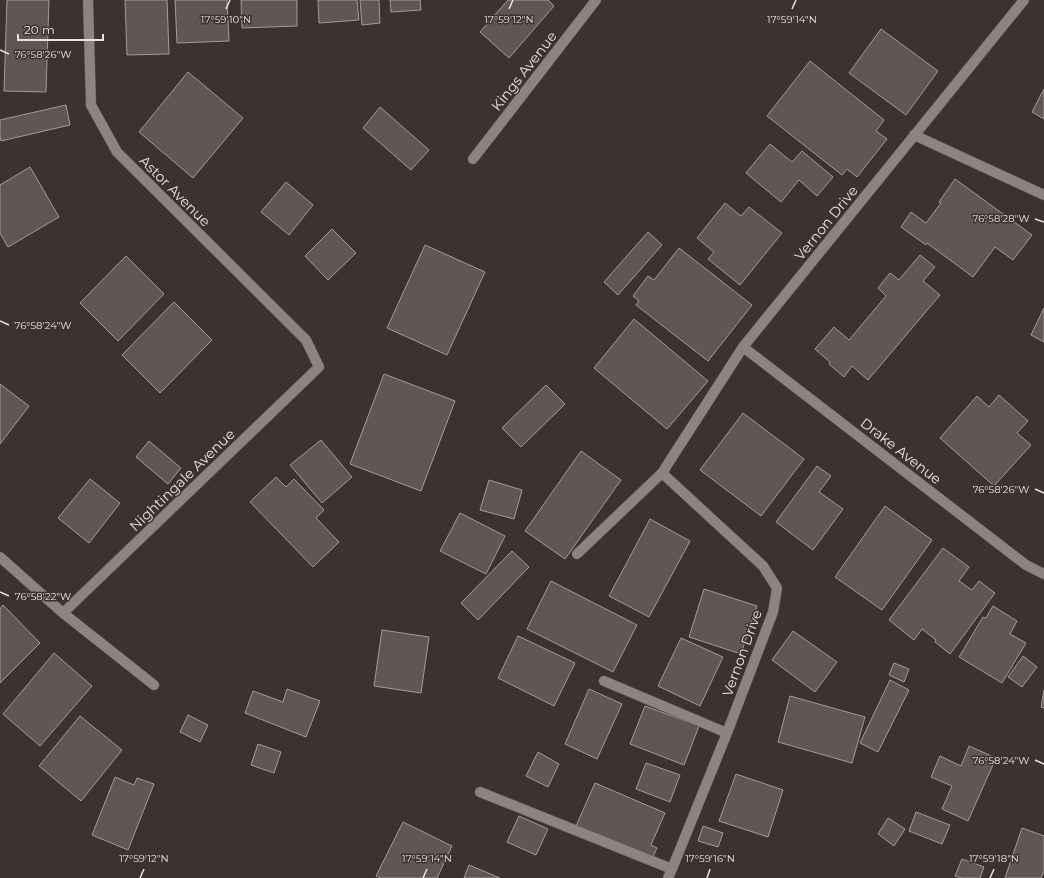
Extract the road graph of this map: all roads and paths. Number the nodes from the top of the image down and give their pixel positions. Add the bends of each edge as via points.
1 (88, 0) edge
2 (596, 0) edge
3 (1024, 0) edge
4 (914, 135) junction
5 (473, 159) dead end
6 (1044, 195) edge
7 (743, 347) junction
8 (319, 367) joint
9 (662, 473) junction
10 (577, 554) dead end
11 (0, 557) edge
12 (1044, 574) edge
13 (63, 613) junction
14 (604, 681) dead end
15 (154, 685) dead end
16 (727, 733) junction
17 (480, 792) dead end
18 (670, 874) edge

1 - 8 street, Astor Avenue via 91,105 117,152 306,340
2 - 5 street, Kings Avenue
3 - 4 street, Vernon Drive
4 - 6 street
4 - 7 street, Vernon Drive
7 - 9 street, Vernon Drive
7 - 12 street, Drake Avenue via 1026,565
8 - 13 street, Nightingale Avenue
9 - 10 street, Vernon Drive
9 - 16 street, Vernon Drive via 763,566 777,588 773,612
11 - 13 street
13 - 15 street
14 - 16 street
16 - 18 street, Vernon Drive
17 - 18 street

